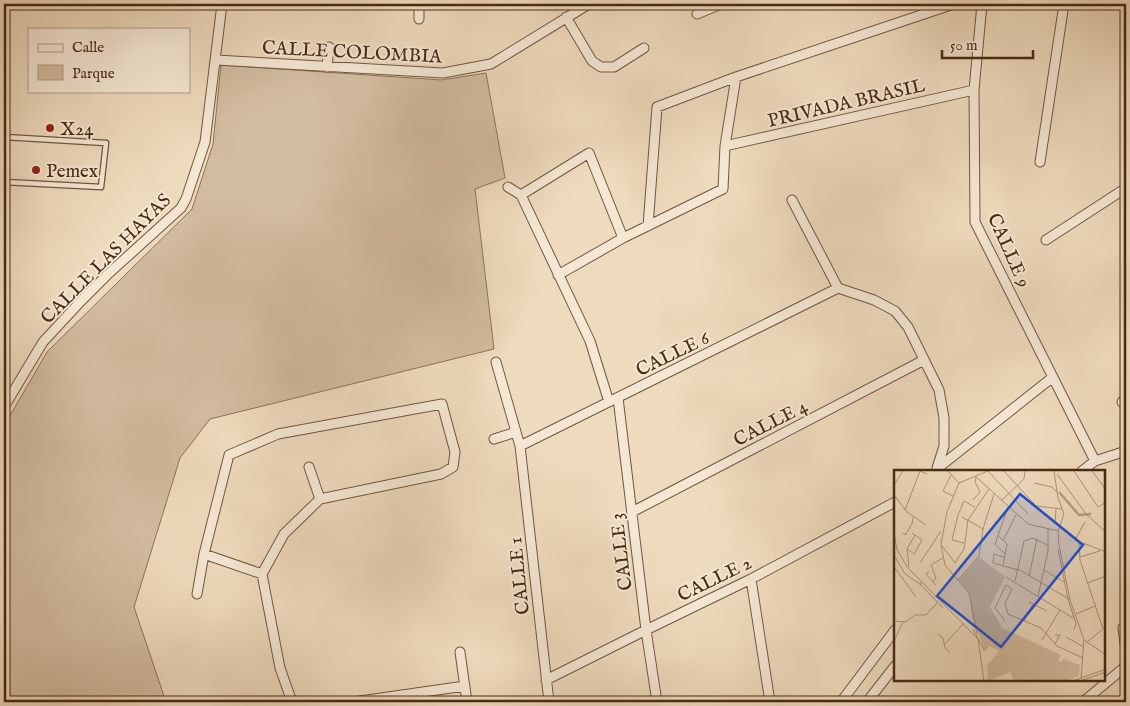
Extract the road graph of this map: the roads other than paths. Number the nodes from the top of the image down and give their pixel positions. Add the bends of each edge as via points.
1 (222, 4) edge
2 (419, 4) edge
3 (589, 4) edge
4 (721, 4) edge
5 (954, 4) edge
6 (982, 4) edge
7 (1064, 4) edge
8 (697, 14) dead end
9 (566, 17) junction
10 (419, 18) dead end
11 (329, 47) dead end
12 (644, 48) dead end
13 (216, 60) junction
14 (328, 67) junction
15 (736, 77) junction
16 (974, 90) junction
17 (4, 138) edge
18 (725, 146) junction
19 (1040, 162) dead end
20 (4, 182) edge
21 (508, 187) dead end
22 (1126, 188) edge
23 (522, 195) junction
24 (792, 200) dead end
25 (648, 226) junction
26 (623, 238) junction
27 (1046, 240) dead end
28 (558, 275) junction
29 (838, 288) junction
30 (924, 360) junction
31 (496, 362) dead end
32 (1053, 377) junction
33 (618, 398) junction
34 (609, 402) junction
35 (4, 407) edge
36 (516, 432) junction
37 (494, 439) dead end
38 (520, 446) junction
39 (1126, 452) edge
40 (1095, 461) junction
41 (309, 466) dead end
42 (936, 469) edge
43 (1083, 470) edge
44 (320, 500) junction
45 (894, 503) edge
46 (632, 512) junction
47 (204, 554) junction
48 (262, 574) junction
49 (751, 579) junction
50 (197, 594) dead end
51 (1125, 628) edge
52 (646, 630) junction
53 (894, 631) edge
54 (1126, 651) edge
55 (460, 652) dead end
56 (1126, 666) edge
57 (894, 667) edge
58 (546, 680) junction
59 (465, 686) junction
60 (292, 702) edge
61 (353, 702) edge
62 (467, 702) edge
63 (549, 702) edge
64 (657, 702) edge
65 (770, 702) edge
66 (841, 702) edge
67 (867, 702) edge
68 (1083, 702) edge

1 - 13 street, CALLE LAS HAYAS
2 - 10 street
3 - 9 street, CALLE COLOMBIA
4 - 8 street
5 - 15 street
6 - 16 street, CALLE 9
7 - 19 street
9 - 12 street via 592,61 601,67 614,67
9 - 14 street, CALLE COLOMBIA via 491,64 443,73
11 - 14 street
13 - 14 street, CALLE COLOMBIA
13 - 35 street, CALLE LAS HAYAS via 205,142 181,208 107,275 43,342
15 - 18 street
15 - 25 street via 657,107
16 - 18 street, PRIVADA BRASIL
16 - 32 street, CALLE 9 via 975,222
17 - 20 lane via 106,144 101,187
18 - 25 street via 723,189
21 - 23 street
22 - 27 street
23 - 26 street via 589,153
23 - 28 street
24 - 29 street
25 - 26 street
26 - 28 street
28 - 34 street via 590,341
29 - 30 street via 895,311 908,327
29 - 33 street, CALLE 6
30 - 42 street via 939,390 944,418 944,446
30 - 46 street, CALLE 4
31 - 36 street, CALLE 1
32 - 40 street, CALLE 9
32 - 42 street
33 - 34 street, CALLE 6
33 - 46 street, CALLE 3
34 - 38 street, CALLE 6
36 - 37 street
36 - 38 street, CALLE 1
38 - 58 street, CALLE 1
39 - 40 street
40 - 43 street
41 - 44 street
44 - 47 street via 441,474 453,467 455,452 442,404 278,434 229,455
44 - 48 street via 284,534
45 - 49 street, CALLE 2
46 - 52 street, CALLE 3
47 - 48 street
47 - 50 street
48 - 60 street via 280,668
49 - 52 street, CALLE 2
49 - 65 street
51 - 54 street
52 - 58 street, CALLE 2
52 - 64 street, CALLE 3
53 - 66 street
55 - 59 street
56 - 68 street
57 - 67 street
58 - 63 street, CALLE 1
59 - 61 street
59 - 62 street

